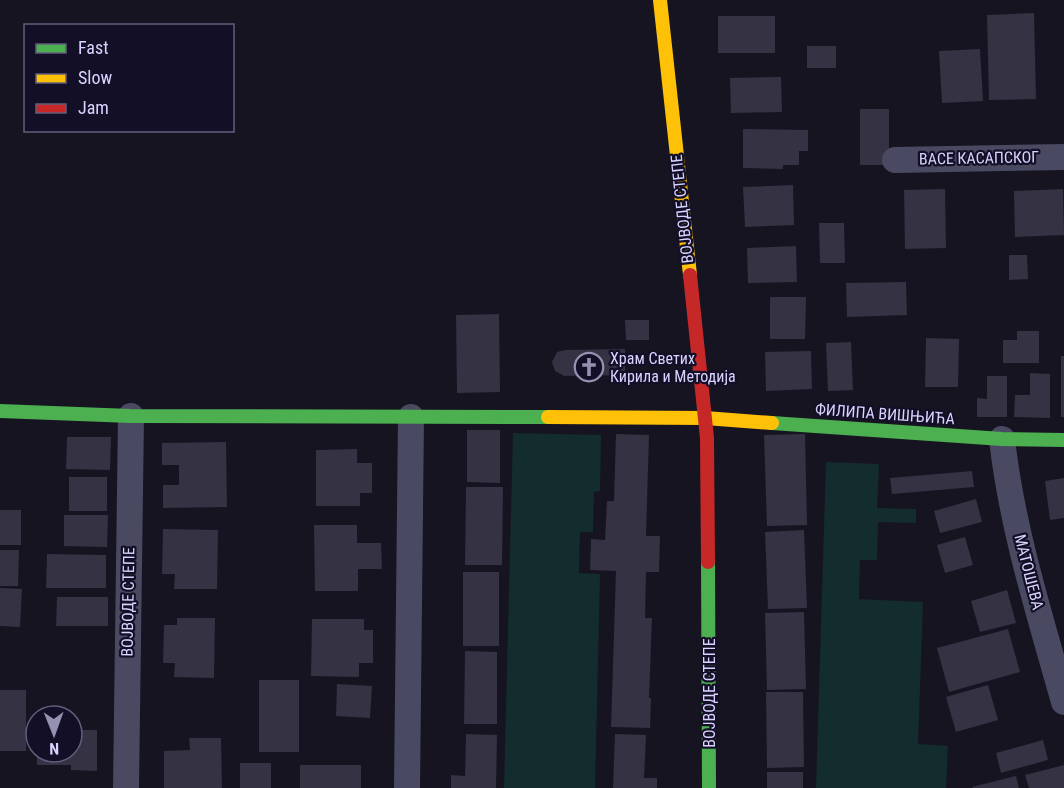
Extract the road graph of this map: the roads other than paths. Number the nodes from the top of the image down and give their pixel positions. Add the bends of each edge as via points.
1 (660, 0) edge
2 (1064, 157) edge
3 (895, 160) dead end
4 (0, 411) edge
5 (131, 416) junction
6 (411, 417) junction
7 (705, 418) junction
8 (1002, 439) junction
9 (1064, 440) edge
10 (1064, 702) edge
11 (126, 788) edge
12 (407, 788) edge
13 (709, 788) edge

1 - 7 street, ВОЈВОДЕ СТЕПЕ
2 - 3 street, ВАСЕ КАСАПСКОГ
4 - 5 street
5 - 6 street
5 - 11 street, ВОЈВОДЕ СТЕПЕ
6 - 7 street
6 - 12 street
7 - 8 street, ФИЛИПА ВИШЊИЋА
7 - 13 street, ВОЈВОДЕ СТЕПЕ
8 - 9 street, ФИЛИПА ВИШЊИЋА
8 - 10 street, МАТОШЕВА via 1024,562

